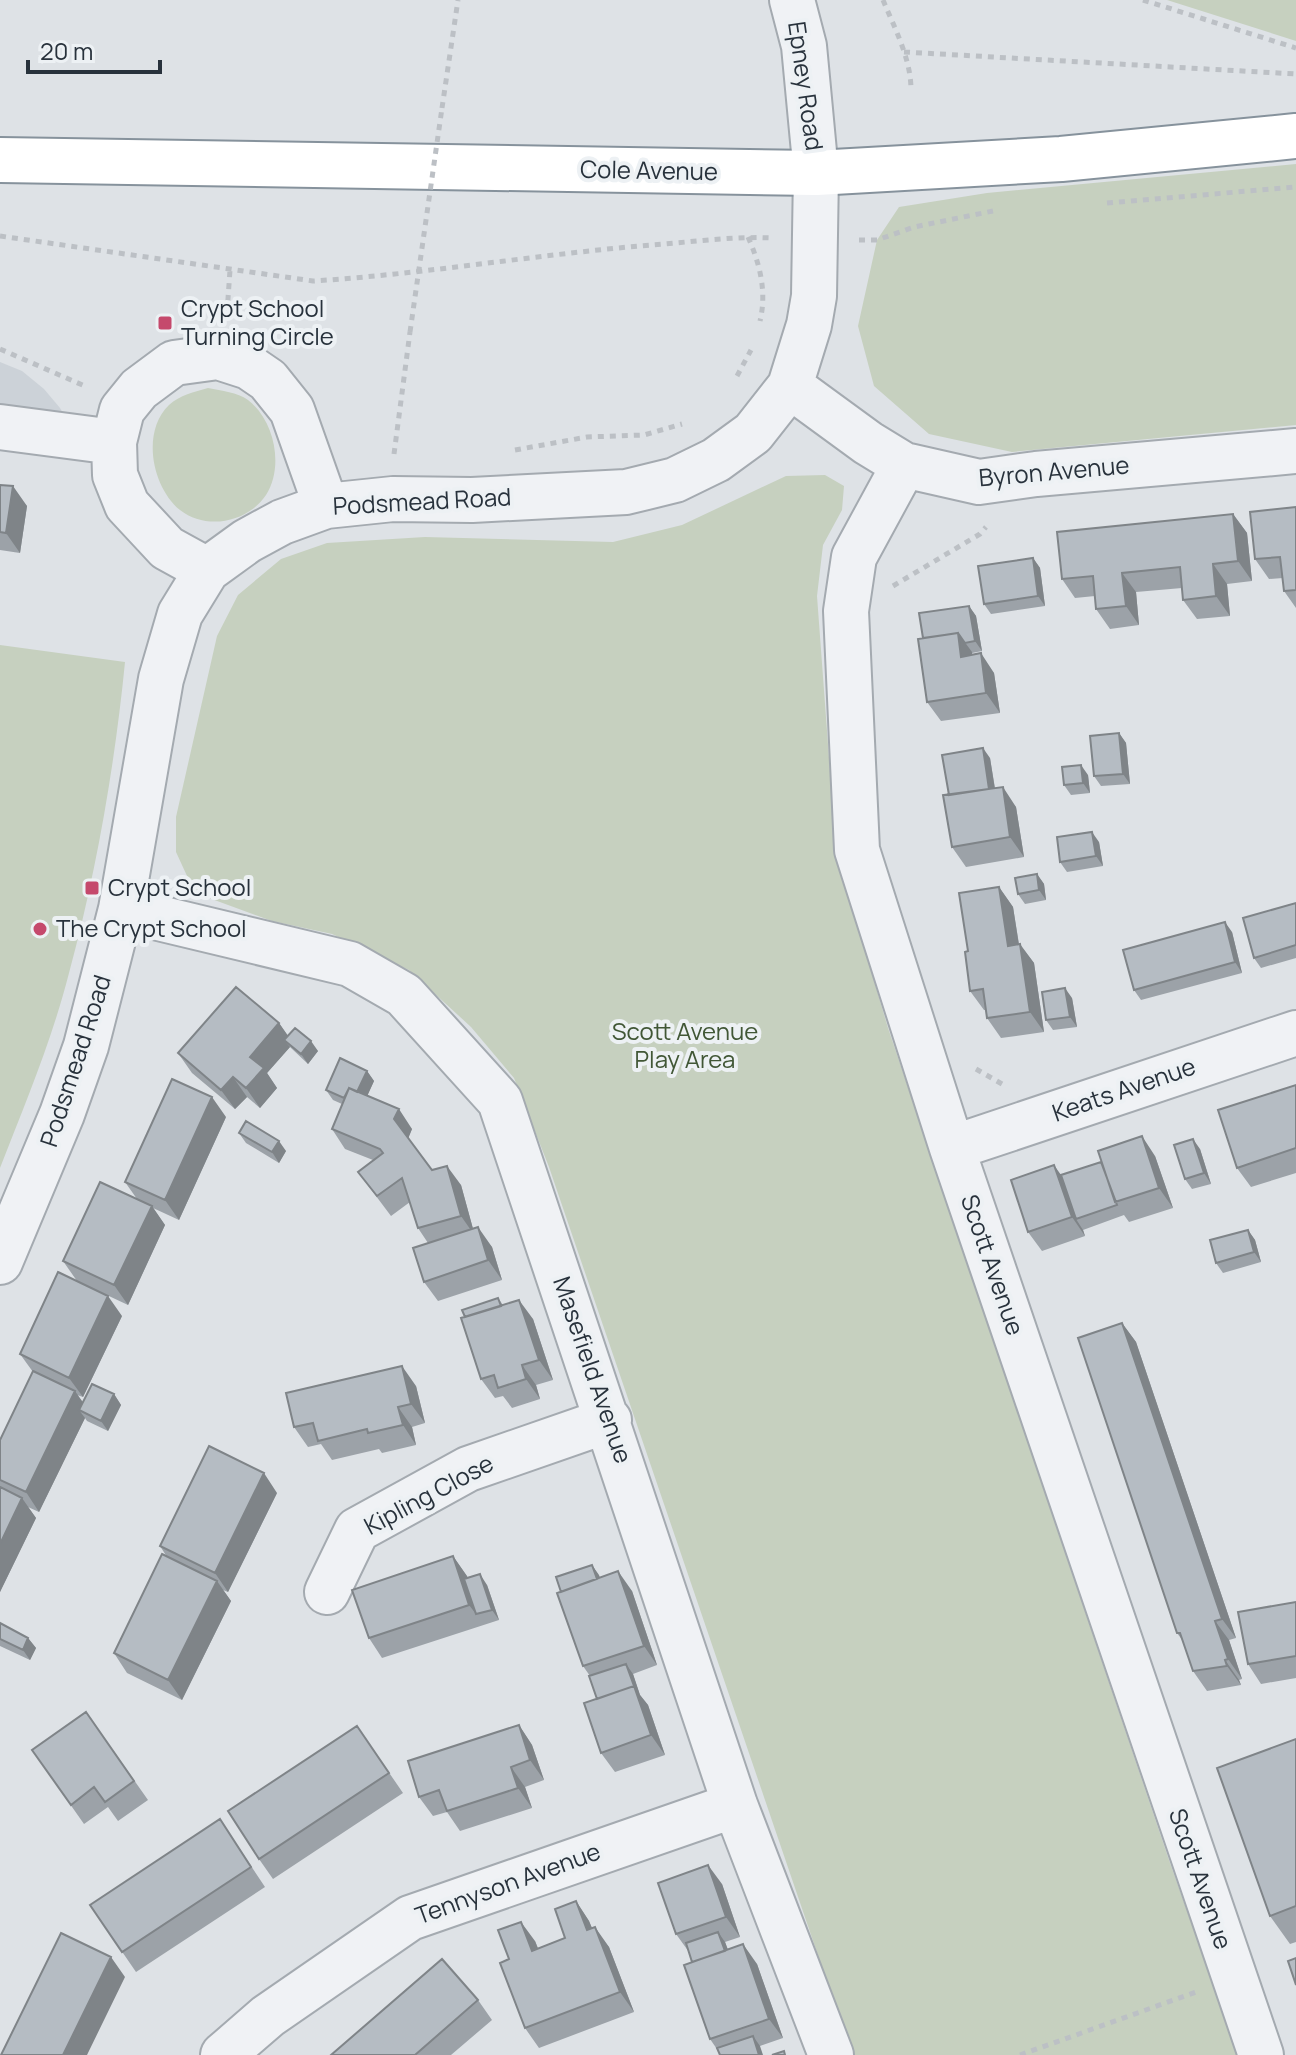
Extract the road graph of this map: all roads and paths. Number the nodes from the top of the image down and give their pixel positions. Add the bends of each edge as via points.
1 (458, 0) edge
2 (792, 0) edge
3 (883, 0) edge
4 (1143, 0) edge
5 (1296, 48) edge
6 (904, 52) junction
7 (1296, 74) edge
8 (911, 90) dead end
9 (1296, 136) edge
10 (0, 160) edge
11 (816, 173) junction
12 (1296, 187) edge
13 (1104, 203) dead end
14 (1000, 210) dead end
15 (0, 236) edge
16 (748, 237) junction
17 (813, 241) junction
18 (758, 326) dead end
19 (755, 337) dead end
20 (0, 349) edge
21 (790, 386) junction
22 (88, 388) dead end
23 (731, 388) dead end
24 (689, 421) dead end
25 (0, 427) edge
26 (114, 442) junction
27 (514, 451) dead end
28 (1296, 451) edge
29 (904, 465) junction
30 (393, 499) junction
31 (326, 506) junction
32 (991, 523) dead end
33 (207, 570) junction
34 (846, 611) junction
35 (121, 909) junction
36 (1296, 1033) edge
37 (963, 1062) dead end
38 (1015, 1091) dead end
39 (952, 1148) junction
40 (0, 1262) edge
41 (609, 1420) junction
42 (327, 1592) dead end
43 (735, 1805) junction
44 (1234, 1979) junction
45 (223, 2055) edge
46 (831, 2055) edge
47 (1020, 2055) edge
48 (1261, 2055) edge

1 - 30 path, bridge via 389,476
2 - 11 street, Epney Road via 804,46
3 - 6 path
4 - 5 path
6 - 7 path
6 - 8 path
9 - 11 highway, Cole Avenue via 1061,159
10 - 11 highway, Cole Avenue
11 - 17 street, Podsmead Road
12 - 13 path
14 - 17 path via 877,240
15 - 16 path via 313,281
16 - 17 path
16 - 18 path via 764,289
17 - 21 street, Podsmead Road via 814,296
19 - 23 path
20 - 22 path
21 - 29 street, Byron Avenue
21 - 30 street, Podsmead Road via 753,433 716,460 675,480 626,492
24 - 27 path via 644,435 587,437
25 - 26 street
26 - 31 street via 122,410 139,389 174,363 218,357 268,380 292,410
26 - 33 street via 115,475 127,505 167,548
28 - 29 street, Byron Avenue via 979,482
29 - 34 street, Scott Avenue via 854,557
30 - 31 street, Podsmead Road
31 - 33 street, Podsmead Road via 282,522
32 - 34 path
33 - 35 street, Podsmead Road via 180,614 161,679
34 - 39 street, Scott Avenue via 857,850
35 - 40 street, Podsmead Road via 81,1060
35 - 41 street, Masefield Avenue via 350,964 404,995 500,1101
36 - 39 street, Keats Avenue
37 - 38 path
39 - 44 street, Scott Avenue
41 - 42 street, Kipling Close via 468,1469 357,1530
41 - 43 street, Masefield Avenue
43 - 45 street, Tennyson Avenue via 410,1918 268,2016
43 - 46 street, Masefield Avenue
44 - 47 path
44 - 48 street, Scott Avenue

